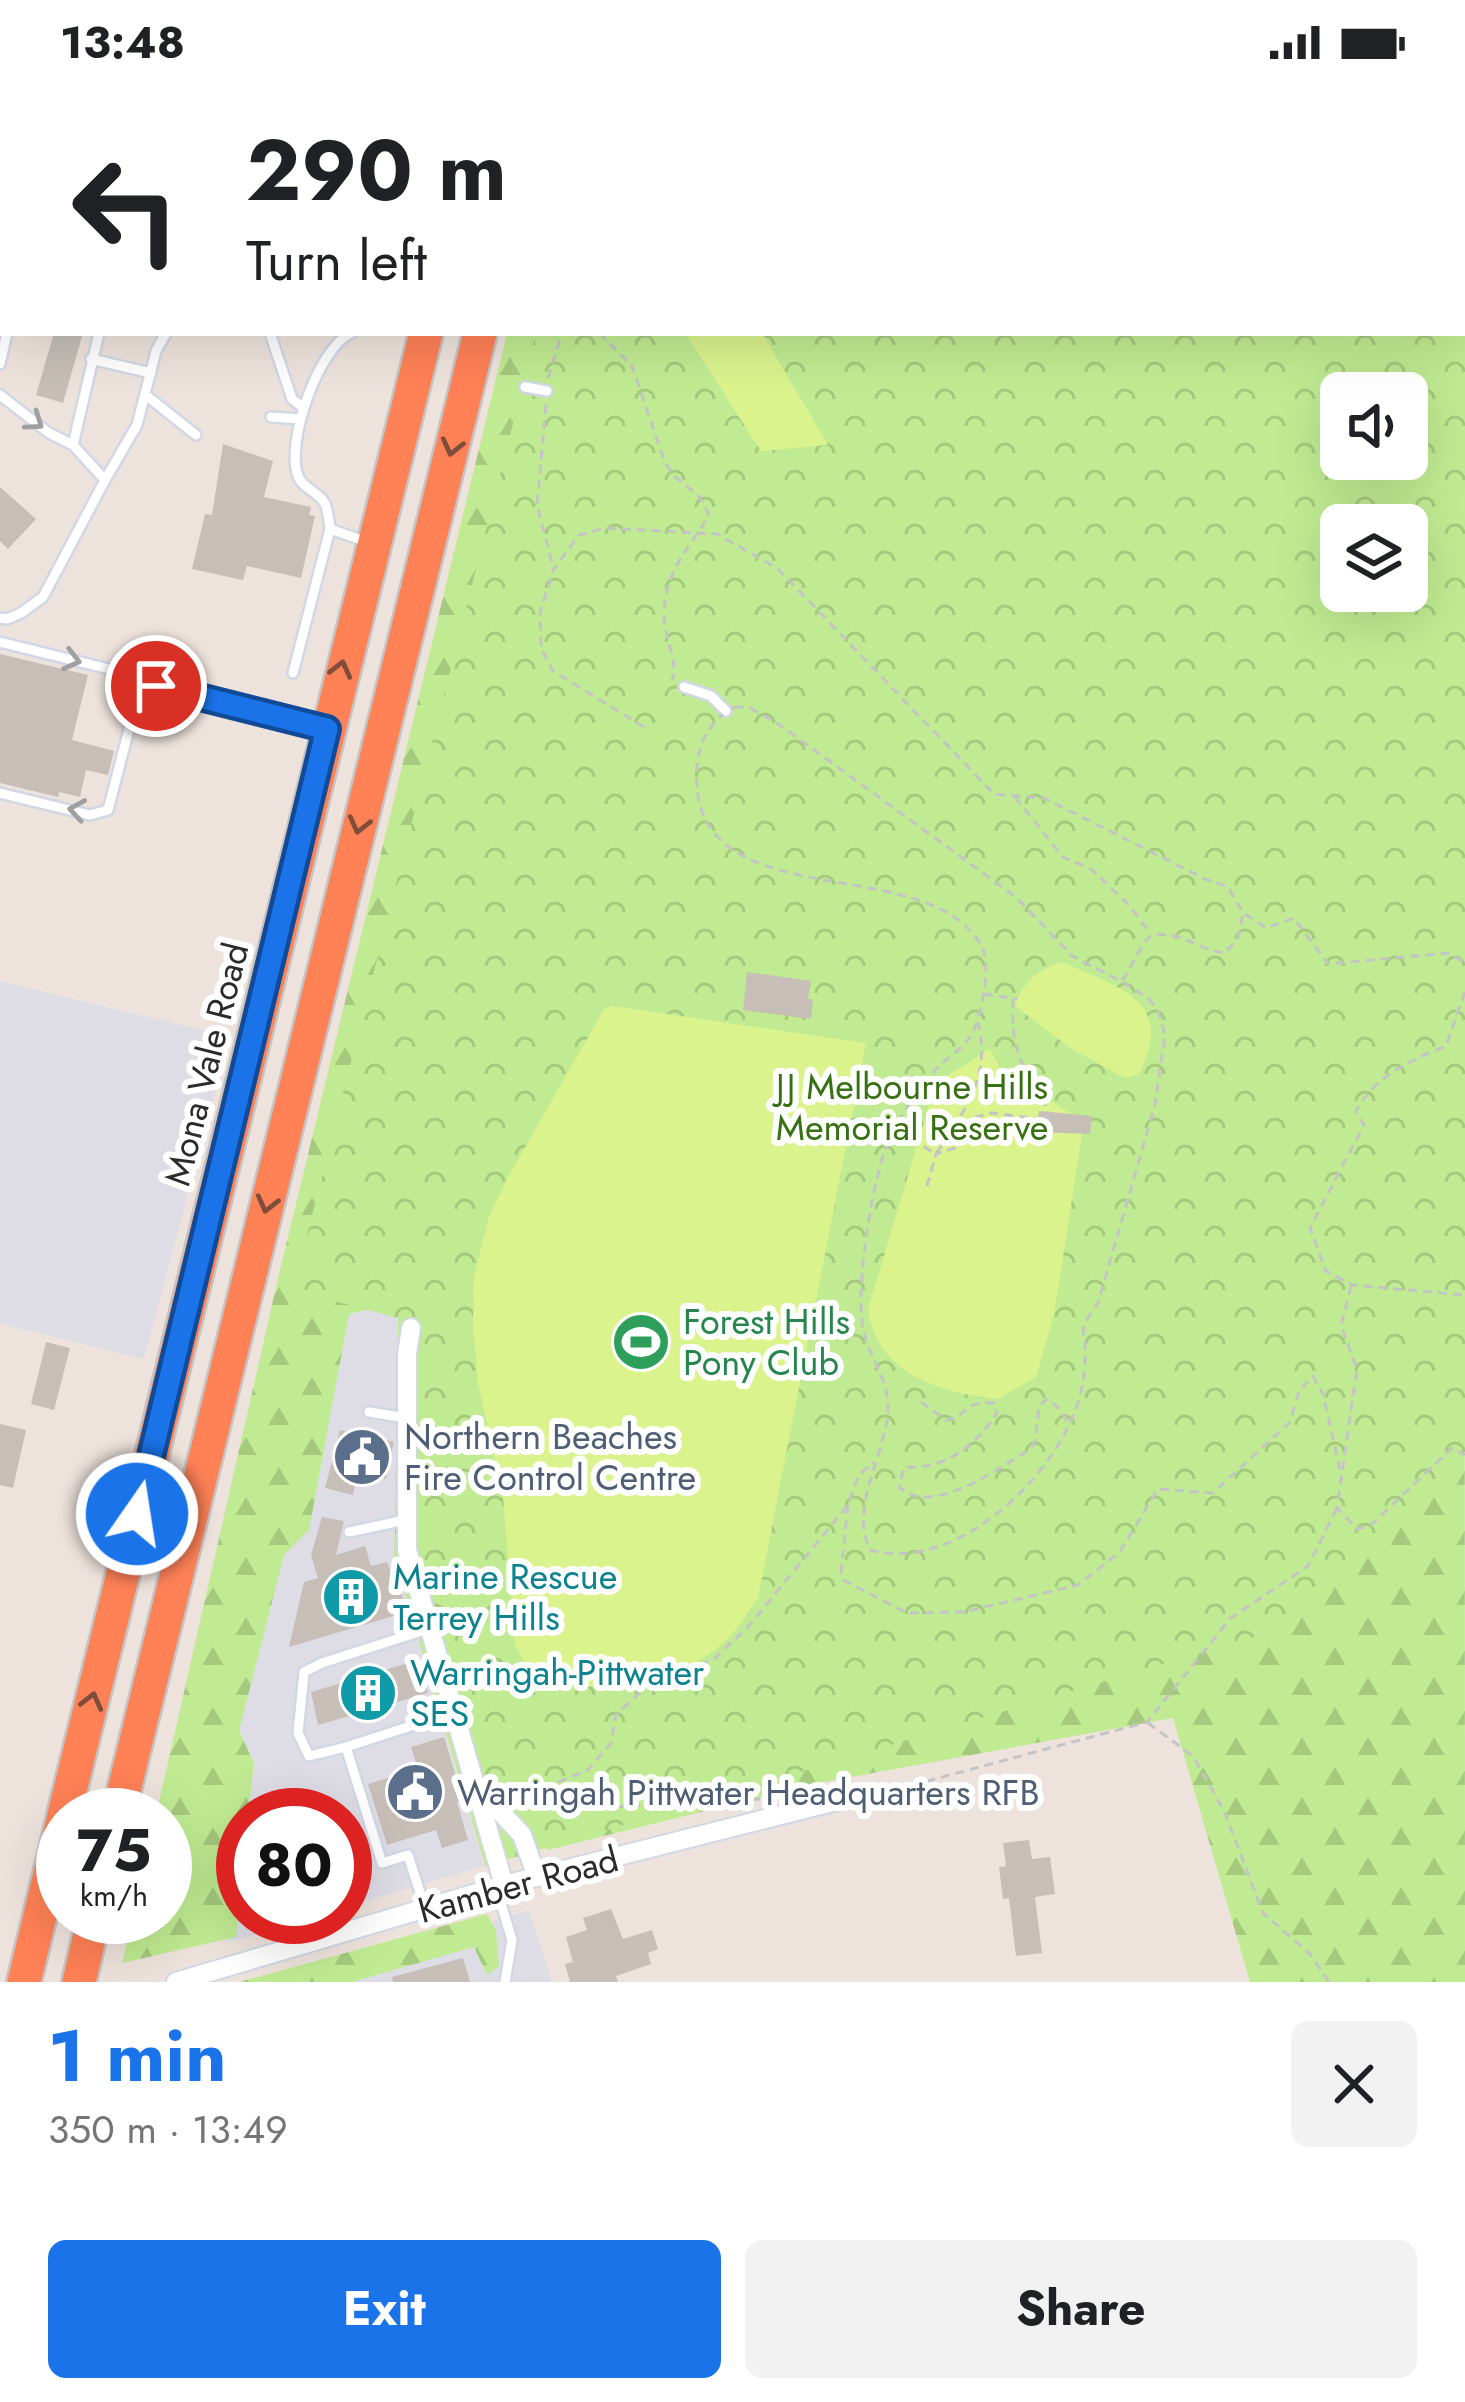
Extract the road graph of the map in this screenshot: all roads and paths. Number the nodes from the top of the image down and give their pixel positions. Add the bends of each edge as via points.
1 (97, 336) edge
2 (165, 336) edge
3 (271, 336) edge
4 (347, 336) edge
5 (421, 336) edge
6 (479, 336) edge
7 (561, 336) edge
8 (602, 336) edge
9 (91, 359) junction
10 (152, 373) junction
11 (525, 387) dead end
12 (547, 391) junction
13 (0, 395) edge
14 (147, 396) junction
15 (301, 406) junction
16 (271, 417) dead end
17 (300, 419) junction
18 (196, 435) dead end
19 (73, 445) junction
20 (105, 480) junction
21 (330, 529) junction
22 (699, 533) junction
23 (372, 543) junction
24 (554, 569) junction
25 (0, 617) edge
26 (0, 642) edge
27 (293, 673) dead end
28 (140, 687) junction
29 (684, 687) dead end
30 (669, 688) dead end
31 (726, 711) junction
32 (644, 728) dead end
33 (327, 729) junction
34 (0, 793) edge
35 (1014, 796) junction
36 (1243, 913) junction
37 (1151, 934) junction
38 (1066, 951) junction
39 (1064, 963) dead end
40 (1465, 963) edge
41 (1121, 981) junction
42 (1465, 992) edge
43 (983, 993) junction
44 (976, 1018) junction
45 (1048, 1120) junction
46 (896, 1130) junction
47 (1047, 1131) dead end
48 (936, 1154) junction
49 (927, 1186) dead end
50 (1352, 1285) junction
51 (1465, 1295) edge
52 (411, 1328) dead end
53 (921, 1402) dead end
54 (368, 1412) dead end
55 (406, 1418) junction
56 (1069, 1425) junction
57 (1465, 1455) edge
58 (877, 1460) junction
59 (1342, 1474) junction
60 (848, 1505) junction
61 (1337, 1508) junction
62 (405, 1520) junction
63 (349, 1532) dead end
64 (428, 1629) junction
65 (455, 1712) junction
66 (1147, 1722) junction
67 (346, 1747) junction
68 (476, 1785) junction
69 (71, 1788) edge
70 (125, 1788) edge
71 (864, 1794) joint
72 (779, 1798) dead end
73 (537, 1877) junction
74 (500, 1886) junction
75 (425, 1908) junction
76 (36, 1930) edge
77 (88, 1944) edge
78 (23, 1982) edge
79 (79, 1982) edge
80 (176, 1982) edge
81 (505, 1982) edge
82 (1329, 1982) edge

1 - 9 lane
2 - 10 lane
3 - 15 lane
4 - 15 lane via 332,346
5 - 23 highway, Mona Vale Road
6 -> 70 highway
7 - 12 path
8 - 22 path via 632,365 664,460 709,515
9 - 10 lane
9 - 19 lane
10 - 14 lane
11 - 12 lane
12 - 24 path via 537,505
13 -> 19 lane
14 - 18 lane
14 - 20 lane
15 - 17 lane
16 - 17 lane
17 - 21 lane via 298,480 326,503
19 - 20 lane
20 - 25 lane via 44,597
21 - 23 lane
21 - 27 lane
22 - 24 path via 604,528 579,536
22 - 30 path via 675,561 663,615 675,671
22 - 35 path via 718,534 777,568 994,794
33 -> 23 highway, Mona Vale Road
24 - 32 path via 540,612 541,648 553,671
26 -> 28 lane via 109,669
28 - 33 lane
28 -> 34 lane via 108,810 90,815
29 - 31 lane
31 - 38 path via 750,708 777,723 1016,898
31 - 43 path via 703,743 697,769 720,842 749,862 952,916 986,956
69 -> 33 highway, Mona Vale Road
35 - 36 path via 1044,798 1228,886
35 - 37 path via 1063,857 1090,869
36 - 37 path via 1226,953
36 - 40 path via 1266,928 1294,918 1328,964 1449,953
37 - 41 path
38 - 39 path
38 - 41 path
41 - 56 path via 1149,999 1165,1035 1155,1105 1098,1303 1082,1330 1081,1390
42 - 50 path via 1446,1046 1368,1089 1356,1111 1364,1125 1310,1228 1325,1271
43 - 44 path
43 - 45 path via 1016,999 1012,1038
44 - 46 path via 971,1036 913,1098
44 - 48 path via 983,1066 974,1096
45 - 47 path
45 - 48 path via 976,1117 958,1148
46 - 48 path
46 - 58 path via 884,1152 859,1307 886,1381
48 - 49 path
50 - 51 path
50 - 59 path via 1342,1326 1357,1370
52 - 55 street
53 - 56 path via 946,1420 982,1402 994,1402 998,1413 963,1450 928,1469 904,1467 899,1487 921,1498 954,1492 1029,1450 1047,1400
54 - 55 lane
55 - 62 street
56 - 58 path via 1010,1501 913,1555 870,1550 860,1529
57 - 61 path via 1452,1448 1371,1525 1357,1529
58 - 60 path via 859,1476
59 - 60 path via 1313,1376 1289,1422 1213,1493 1158,1489 1119,1553 1078,1585 964,1612 907,1612 845,1580
59 - 61 path
60 - 72 path via 747,1628 714,1659 646,1687 616,1715 610,1743 588,1770 550,1786 585,1808
61 - 66 path via 1308,1566 1231,1618
62 - 63 lane
62 - 64 street
64 - 65 street
64 - 67 lane via 304,1672 298,1733 309,1756
65 - 67 lane
65 - 68 street
66 - 71 path
66 - 82 path via 1193,1756 1225,1813 1263,1913
67 - 75 lane via 382,1863 408,1855
68 - 73 street via 522,1834
68 - 74 street
71 - 73 street, Kamber Road
73 - 74 street, Kamber Road
74 - 75 street, Kamber Road
74 - 81 lane via 512,1940
75 - 80 street, Kamber Road
76 - 78 highway, Mona Vale Road
77 - 79 highway

